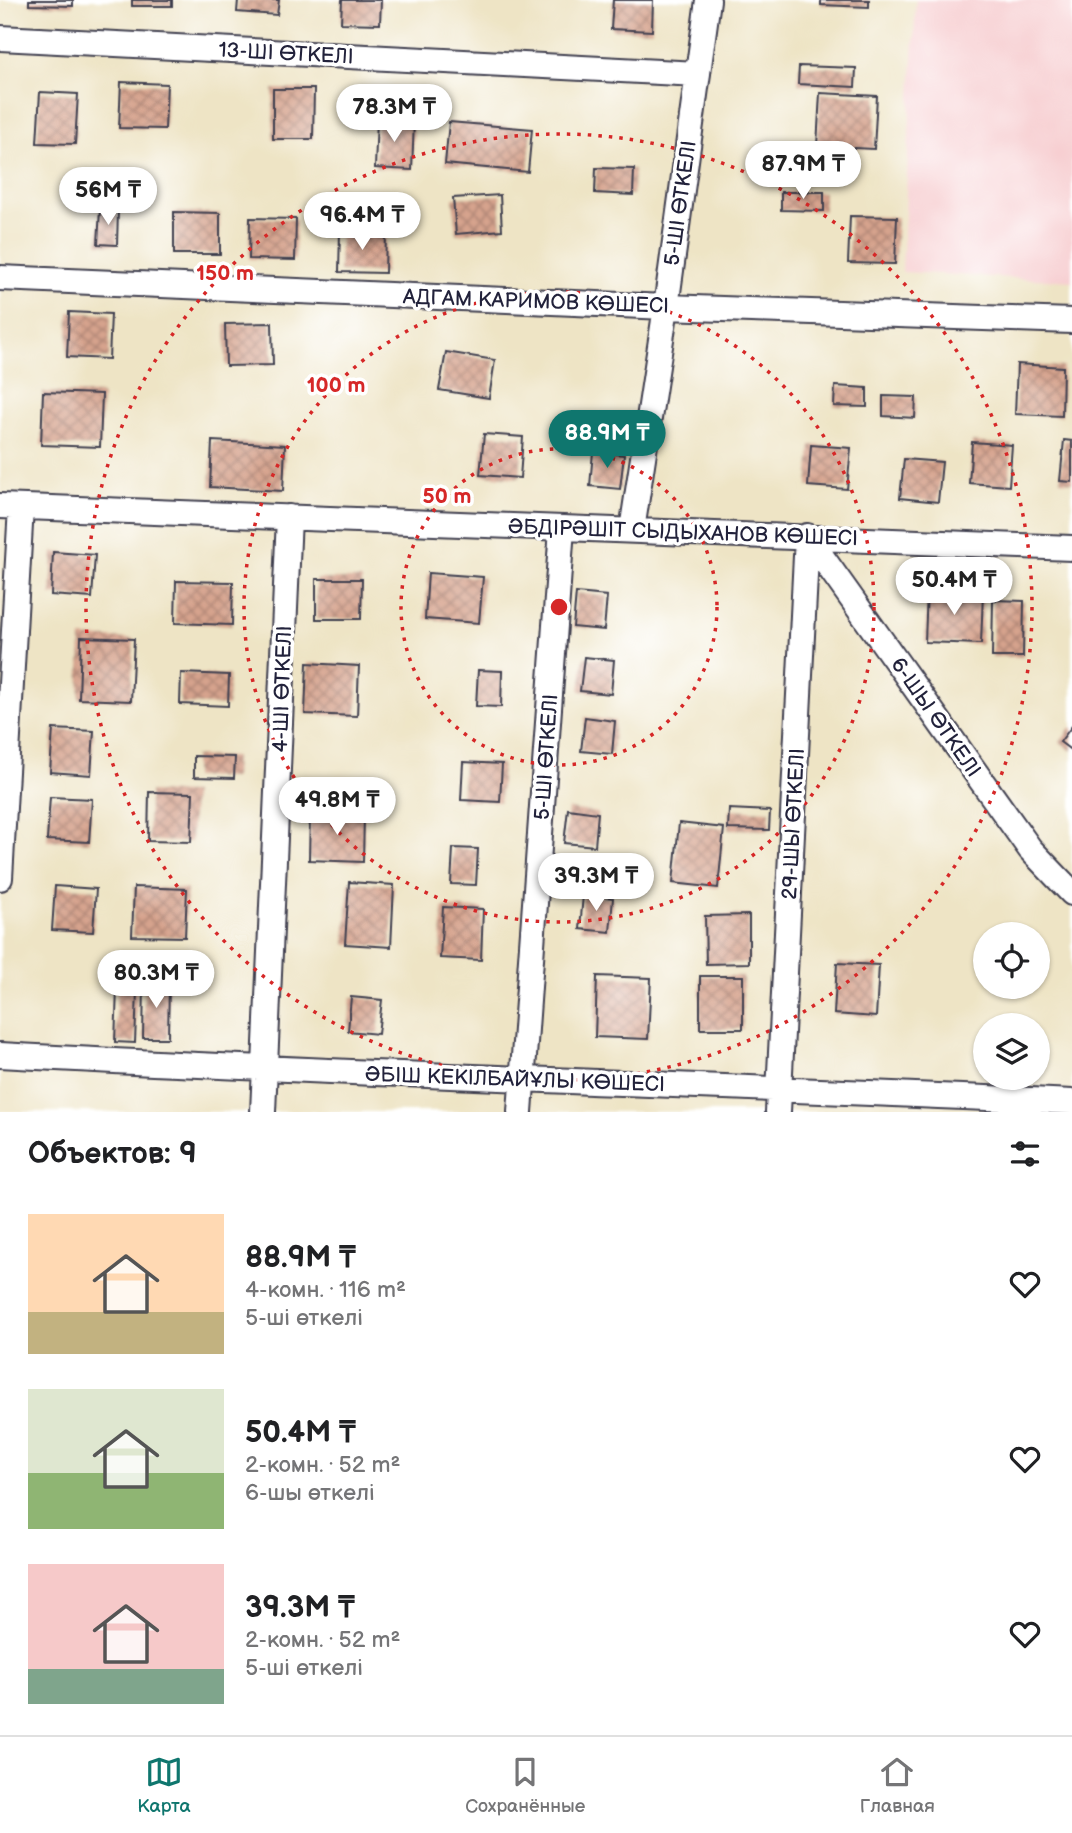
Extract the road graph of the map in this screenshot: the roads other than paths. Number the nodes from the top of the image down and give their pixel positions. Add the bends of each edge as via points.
1 (708, 0) edge
2 (0, 38) edge
3 (698, 74) junction
4 (0, 278) edge
5 (666, 307) junction
6 (1072, 321) edge
7 (10, 506) edge
8 (289, 517) junction
9 (562, 528) junction
10 (632, 530) junction
11 (807, 536) junction
12 (1072, 548) edge
13 (0, 878) edge
14 (1072, 893) edge
15 (0, 1055) edge
16 (265, 1070) junction
17 (523, 1080) junction
18 (779, 1100) edge
19 (1072, 1101) edge
20 (263, 1112) edge
21 (520, 1112) edge

1 - 3 street, 5-ШІ ӨТКЕЛІ
2 - 3 street, 13-ШІ ӨТКЕЛІ
3 - 5 street, 5-ШІ ӨТКЕЛІ
4 - 5 street, АДГАМ КАРИМОВ КӨШЕСІ
5 - 6 street, АДГАМ КАРИМОВ КӨШЕСІ
5 - 10 street, 5-ШІ ӨТКЕЛІ
7 - 8 street, ӘБДІРӘШІТ СЫДЫХАНОВ КӨШЕСІ
7 - 13 street
8 - 9 street, ӘБДІРӘШІТ СЫДЫХАНОВ КӨШЕСІ
8 - 16 street, 4-ШІ ӨТКЕЛІ
9 - 10 street, ӘБДІРӘШІТ СЫДЫХАНОВ КӨШЕСІ
9 - 17 street, 5-ШІ ӨТКЕЛІ
10 - 11 street, ӘБДІРӘШІТ СЫДЫХАНОВ КӨШЕСІ
11 - 12 street, ӘБДІРӘШІТ СЫДЫХАНОВ КӨШЕСІ
11 - 14 street, 6-ШЫ ӨТКЕЛІ via 1030,849
11 - 18 street, 29-ШЫ ӨТКЕЛІ
15 - 16 street, ӘБІШ КЕКІЛБАЙҰЛЫ КӨШЕСІ
16 - 17 street, ӘБІШ КЕКІЛБАЙҰЛЫ КӨШЕСІ
16 - 20 street, 4-ШІ ӨТКЕЛІ
17 - 18 street, ӘБІШ КЕКІЛБАЙҰЛЫ КӨШЕСІ
17 - 21 street, 5-ШІ ӨТКЕЛІ
18 - 19 street, ӘБІШ КЕКІЛБАЙҰЛЫ КӨШЕСІ

